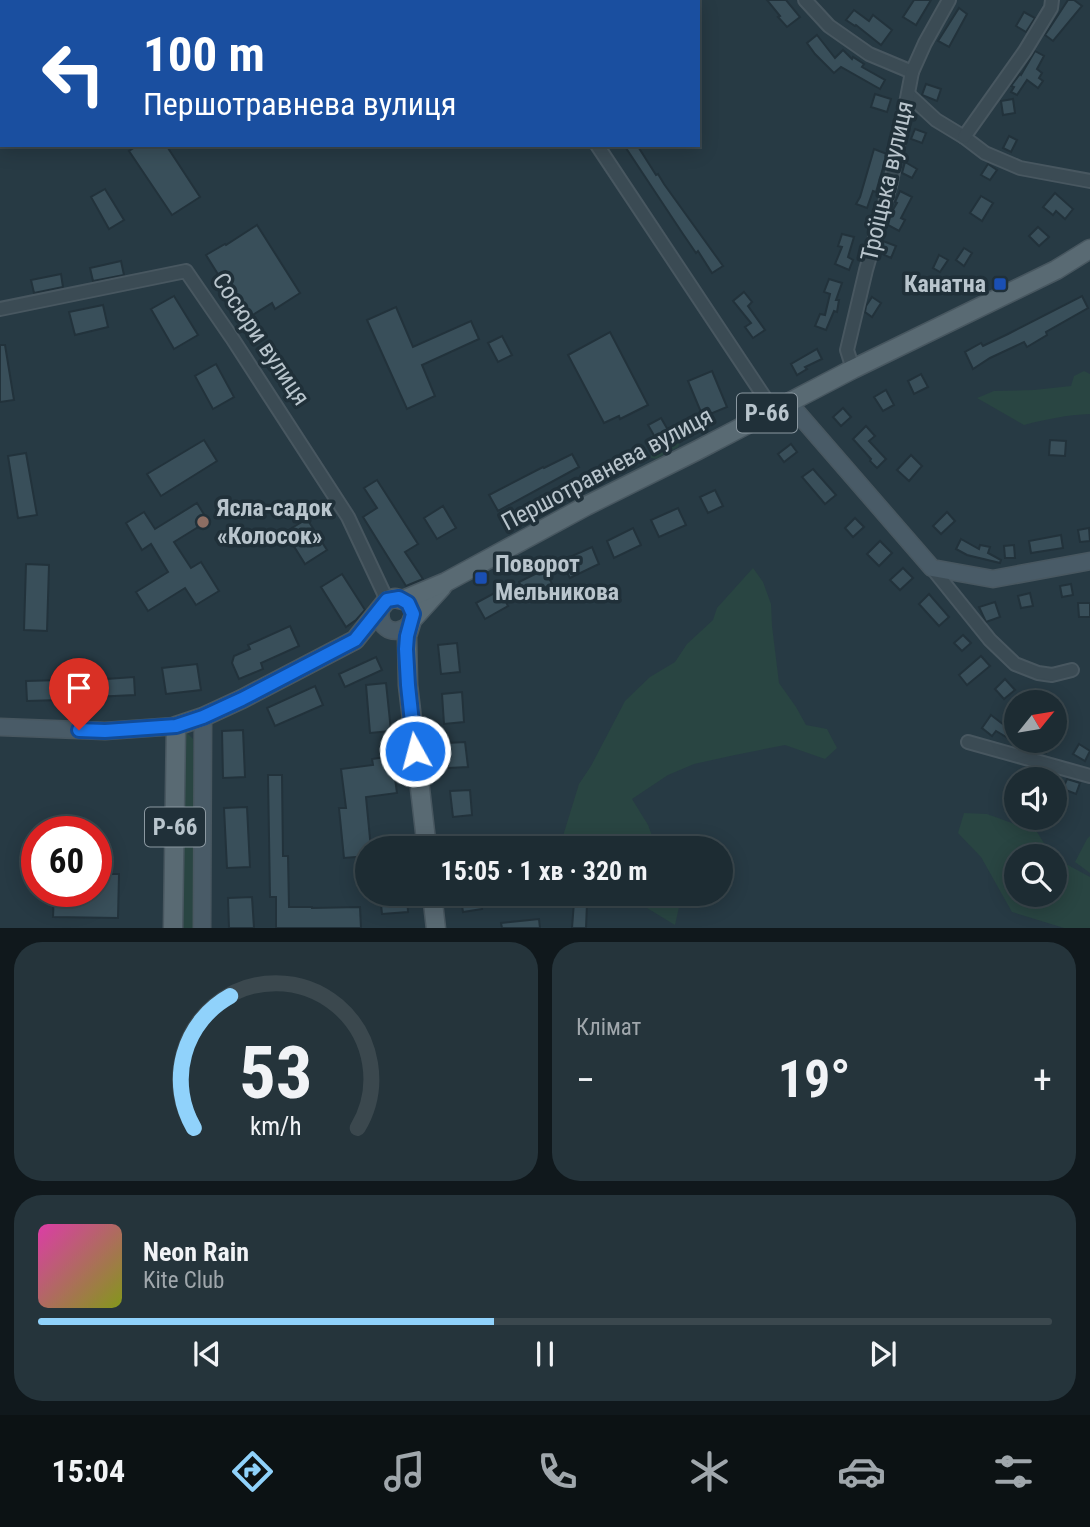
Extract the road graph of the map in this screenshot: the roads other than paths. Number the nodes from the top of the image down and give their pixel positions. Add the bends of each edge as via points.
1 (804, 0) edge
2 (948, 0) edge
3 (1052, 0) edge
4 (912, 72) junction
5 (908, 94) junction
6 (964, 137) junction
7 (598, 147) edge
8 (1090, 181) edge
9 (1090, 248) edge
10 (0, 310) edge
11 (853, 369) junction
12 (780, 406) junction
13 (1090, 561) edge
14 (932, 568) junction
15 (446, 582) junction
16 (391, 601) junction
17 (411, 622) junction
18 (388, 629) junction
19 (355, 640) junction
20 (1072, 670) dead end
21 (203, 717) junction
22 (176, 726) junction
23 (0, 727) edge
24 (968, 742) dead end
25 (1090, 776) edge
26 (425, 836) edge
27 (433, 906) edge
28 (173, 928) edge
29 (202, 928) edge
30 (436, 928) edge

1 - 4 street via 829,26 869,54
2 - 4 street, Троїцька вулиця
3 - 6 street via 1025,51
4 - 5 street, Троїцька вулиця
5 - 6 street via 936,120
5 - 11 street, Троїцька вулиця via 891,183 847,350
6 - 8 street via 985,153 1020,168
7 - 12 street
9 - 11 main road, Першотравнева вулиця / Р-66 via 1056,270
10 - 16 street, Сосюри вулиця via 186,271 348,517
11 - 12 main road, Першотравнева вулиця / Р-66
12 - 14 street
12 - 15 main road, Першотравнева вулиця / Р-66
13 - 14 street via 993,579
14 - 20 street via 1015,664 1052,675
15 - 16 main road, Першотравнева вулиця / Р-66
15 - 17 main road, Першотравнева вулиця / Р-66
16 - 17 street via 411,608
16 - 18 street via 380,608 380,618
16 - 19 main road, Першотравнева вулиця / Р-66
17 - 18 street, Першотравнева вулиця via 398,631
17 - 26 main road via 406,649 408,685
18 - 19 street, Першотравнева вулиця
19 - 21 main road, Першотравнева вулиця / Р-66
21 - 22 main road, Першотравнева вулиця / Р-66
21 - 29 street
22 - 23 street, Першотравнева вулиця via 105,731
22 - 28 main road, Р-66
24 - 25 street
27 - 30 main road

